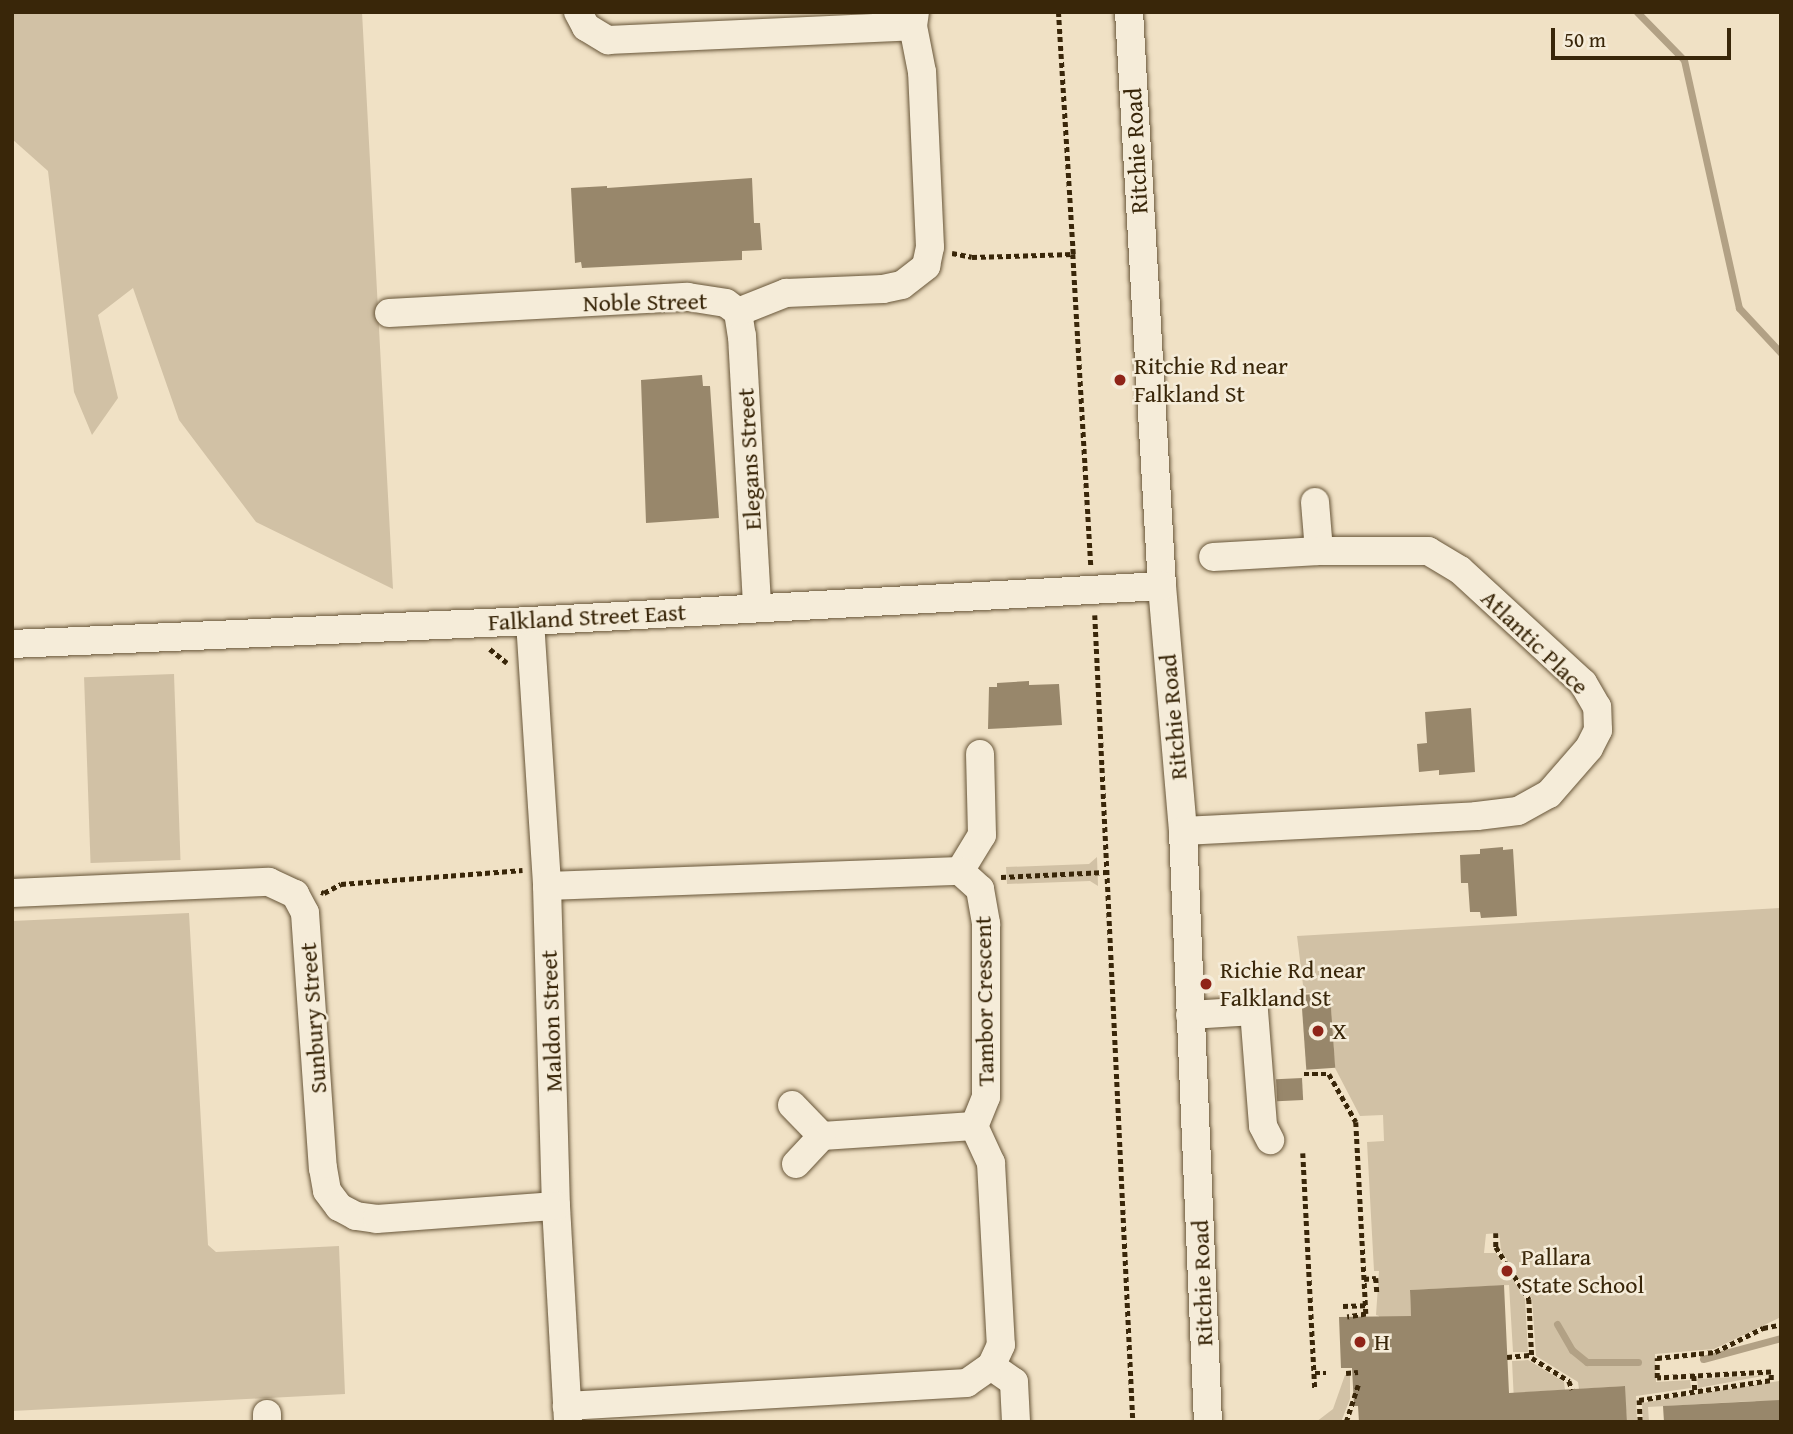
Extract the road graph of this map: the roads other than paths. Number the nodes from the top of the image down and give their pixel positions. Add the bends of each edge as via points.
1 (578, 12) edge
2 (1129, 12) edge
3 (914, 19) edge
4 (738, 312) junction
5 (389, 313) dead end
6 (1315, 502) dead end
7 (1319, 551) junction
8 (1213, 557) dead end
9 (1162, 586) junction
10 (757, 607) junction
11 (530, 621) junction
12 (12, 643) edge
13 (980, 754) dead end
14 (1182, 831) junction
15 (960, 871) junction
16 (547, 886) junction
17 (12, 893) edge
18 (1190, 1015) junction
19 (792, 1105) dead end
20 (974, 1126) junction
21 (822, 1136) junction
22 (1270, 1140) dead end
23 (796, 1164) dead end
24 (556, 1206) junction
25 (991, 1366) junction
26 (568, 1414) edge
27 (1016, 1422) edge
28 (1208, 1422) edge

1 - 3 street via 586,27 608,40
2 - 9 street, Ritchie Road
3 - 4 street, Noble Street via 922,72 930,247 926,266 902,285 786,293
4 - 5 street, Noble Street via 726,303 688,297
4 - 10 street, Elegans Street
6 - 7 street
7 - 8 street, Atlantic Place
7 - 14 street, Atlantic Place via 1428,551 1460,570 1593,696 1599,717 1593,739 1549,794 1518,811
9 - 10 street, Falkland Street East
9 - 14 street, Ritchie Road
10 - 11 street, Falkland Street East
11 - 12 street, Falkland Street East
11 - 16 street, Maldon Street
13 - 15 street via 982,835
14 - 18 street, Ritchie Road
15 - 16 street
15 - 20 street, Tambor Crescent via 980,889 986,925 986,1097
16 - 24 street, Maldon Street
17 - 24 street, Sunbury Street via 269,882 295,894 305,913 323,1168 327,1191 340,1207 356,1216 377,1219
18 - 22 street via 1254,1011 1263,1126
18 - 28 street, Ritchie Road
19 - 21 street
20 - 21 street
20 - 25 street via 991,1163 1001,1345
21 - 23 street
24 - 26 street, Maldon Street
25 - 26 street via 967,1383
25 - 27 street via 1014,1382

